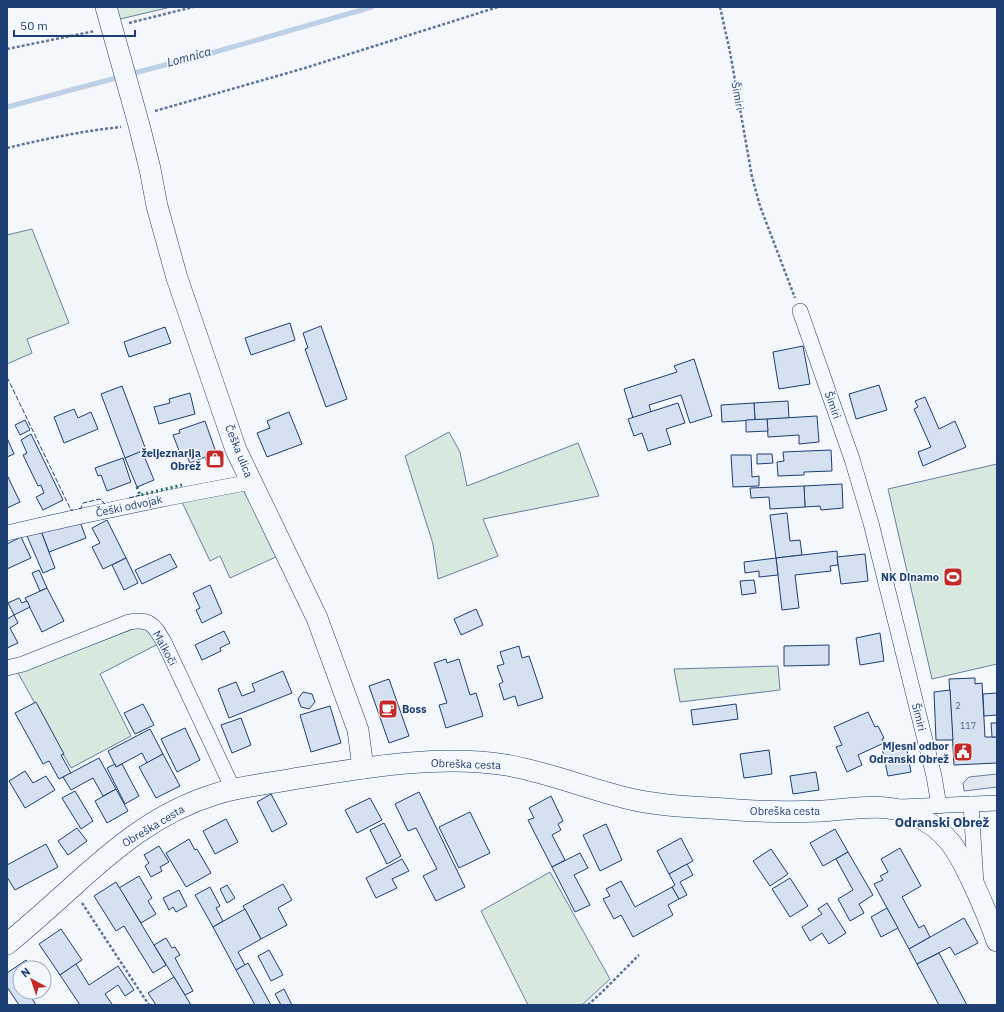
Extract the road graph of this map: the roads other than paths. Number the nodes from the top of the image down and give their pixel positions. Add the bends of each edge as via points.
1 (106, 7) edge
2 (800, 311) road end
3 (251, 482) junction
4 (7, 533) edge
5 (7, 668) edge
6 (364, 768) junction
7 (233, 790) junction
8 (971, 804) junction
9 (997, 804) edge
10 (939, 806) junction
11 (884, 807) junction
12 (977, 891) junction
13 (997, 941) edge
14 (7, 944) edge

1 - 3 main road, Češka ulica via 137,116 176,278 236,450
2 - 10 street, Šimiri via 852,459 871,522 934,776
3 - 4 street, Češki odvojak via 83,515
3 - 6 main road, Češka ulica via 317,618 358,730
5 - 7 street, Malkoči via 129,622 149,622 164,642
6 - 7 main road, Obreška cesta
6 - 11 main road, Obreška cesta via 414,763 481,762 524,769 626,798 657,804 783,812
7 - 14 main road, Obreška cesta via 202,798 179,808 122,843
8 - 9 street, Obreška cesta
8 - 10 street, Obreška cesta
8 - 12 street
10 - 11 street, Obreška cesta
11 - 12 main road via 913,814 943,834 956,848
12 - 13 main road

